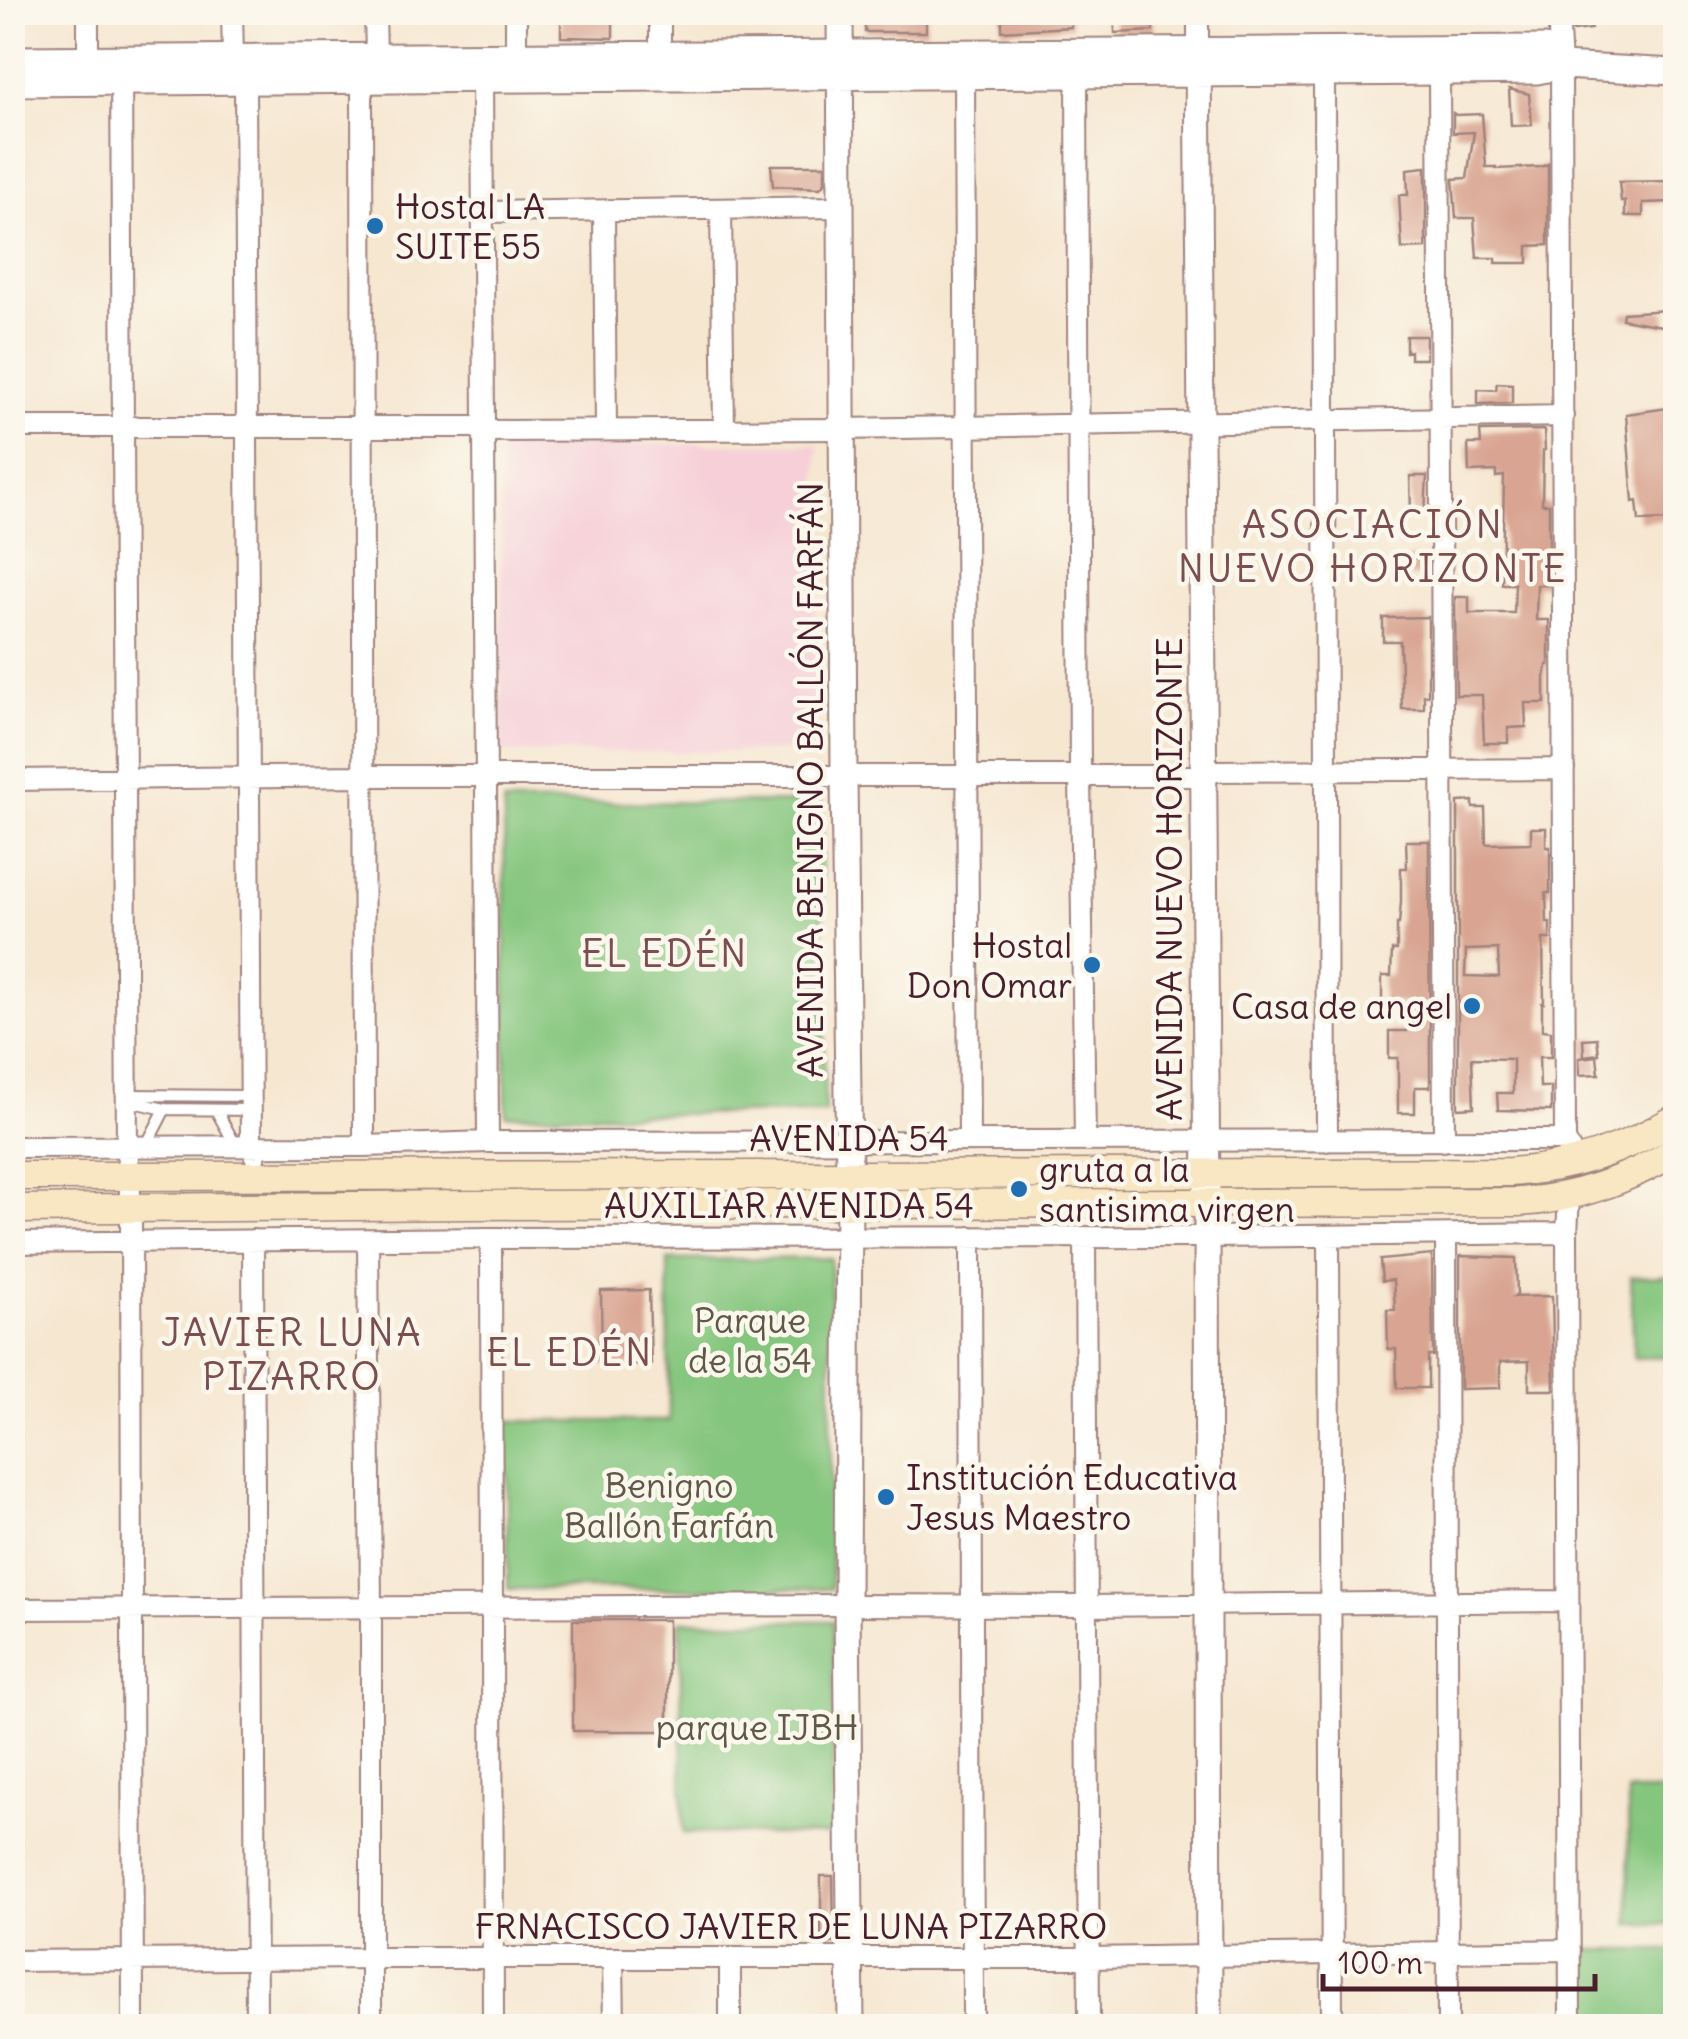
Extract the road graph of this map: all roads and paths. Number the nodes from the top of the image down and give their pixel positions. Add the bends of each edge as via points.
1 (88, 12) edge
2 (232, 12) edge
3 (376, 12) edge
4 (516, 12) edge
5 (660, 12) edge
6 (840, 12) edge
7 (1198, 12) edge
8 (1558, 12) edge
9 (1198, 50) junction
10 (840, 53) junction
11 (660, 55) junction
12 (376, 56) junction
13 (516, 56) junction
14 (233, 57) junction
15 (88, 58) junction
16 (12, 59) edge
17 (1560, 66) junction
18 (121, 70) junction
19 (482, 70) junction
20 (1676, 72) edge
21 (1440, 73) junction
22 (1324, 75) junction
23 (1199, 76) junction
24 (1077, 77) junction
25 (964, 78) junction
26 (841, 80) junction
27 (362, 81) junction
28 (244, 82) junction
29 (12, 84) edge
30 (842, 207) junction
31 (721, 210) junction
32 (604, 211) junction
33 (483, 212) junction
34 (1563, 416) junction
35 (1442, 418) junction
36 (1324, 420) junction
37 (1201, 423) junction
38 (1079, 426) junction
39 (12, 427) edge
40 (362, 427) junction
41 (964, 427) junction
42 (124, 428) junction
43 (245, 428) junction
44 (724, 428) junction
45 (606, 429) junction
46 (842, 429) junction
47 (485, 431) junction
48 (1564, 769) junction
49 (1327, 770) junction
50 (1442, 770) junction
51 (968, 775) junction
52 (364, 776) junction
53 (1080, 776) junction
54 (1203, 776) junction
55 (249, 777) junction
56 (486, 777) junction
57 (844, 777) junction
58 (126, 778) junction
59 (12, 780) edge
60 (128, 1098) junction
61 (251, 1103) junction
62 (165, 1109) junction
63 (216, 1110) junction
64 (1676, 1120) edge
65 (1084, 1140) junction
66 (848, 1141) junction
67 (969, 1141) junction
68 (1206, 1141) junction
69 (1327, 1141) junction
70 (1444, 1141) junction
71 (488, 1142) junction
72 (244, 1146) junction
73 (364, 1146) junction
74 (12, 1147) edge
75 (136, 1147) junction
76 (1571, 1152) junction
77 (1676, 1152) edge
78 (1207, 1174) junction
79 (12, 1176) edge
80 (130, 1176) junction
81 (262, 1176) junction
82 (849, 1176) junction
83 (1569, 1197) junction
84 (1207, 1204) junction
85 (849, 1205) junction
86 (131, 1208) junction
87 (12, 1209) edge
88 (1566, 1233) junction
89 (1329, 1236) junction
90 (1446, 1236) junction
91 (849, 1237) junction
92 (971, 1237) junction
93 (1085, 1237) junction
94 (491, 1238) junction
95 (1206, 1238) junction
96 (253, 1240) junction
97 (368, 1240) junction
98 (130, 1241) junction
99 (12, 1243) edge
100 (1568, 1601) junction
101 (971, 1604) junction
102 (1208, 1604) junction
103 (1331, 1604) junction
104 (1445, 1604) junction
105 (847, 1605) junction
106 (491, 1606) junction
107 (1087, 1606) junction
108 (131, 1608) junction
109 (254, 1608) junction
110 (371, 1608) junction
111 (12, 1609) edge
112 (1570, 1950) junction
113 (1448, 1951) junction
114 (1332, 1953) junction
115 (1209, 1957) junction
116 (370, 1958) junction
117 (614, 1958) junction
118 (730, 1958) junction
119 (850, 1958) junction
120 (973, 1958) junction
121 (1089, 1958) junction
122 (493, 1959) junction
123 (256, 1960) junction
124 (12, 1961) edge
125 (133, 1962) junction
126 (134, 2026) edge
127 (256, 2026) edge
128 (371, 2026) edge
129 (493, 2026) edge
130 (614, 2026) edge
131 (730, 2026) edge
132 (850, 2026) edge
133 (973, 2026) edge
134 (1089, 2026) edge
135 (1210, 2026) edge
136 (1332, 2026) edge
137 (1448, 2026) edge
138 (1570, 2026) edge

1 - 15 street
2 - 14 street
3 - 12 street
4 - 13 street
5 - 11 street
6 - 10 street, AVENIDA BENIGNO BALLÓN FARFÁN
7 - 9 street
8 - 17 street
9 - 10 street
9 - 17 street via 1544,48
9 - 23 street, AVENIDA NUEVO HORIZONTE
10 - 11 street
10 - 26 street, AVENIDA BENIGNO BALLÓN FARFÁN
11 - 13 street
12 - 14 street
12 - 19 street
13 - 19 street
14 - 18 street
15 - 16 street
15 - 18 street
17 - 20 street
17 - 21 street
17 - 34 street
18 - 28 street
18 - 29 street
18 - 42 street
19 - 26 street
19 - 27 street
19 - 33 street
21 - 22 street
21 - 35 street
22 - 23 street
22 - 36 street
23 - 24 street
23 - 37 street, AVENIDA NUEVO HORIZONTE
24 - 25 street
24 - 38 street
25 - 26 street
25 - 41 street
26 - 30 street, AVENIDA BENIGNO BALLÓN FARFÁN
27 - 28 street
27 - 40 street
28 - 43 street
30 - 31 street
30 - 46 street, AVENIDA BENIGNO BALLÓN FARFÁN
31 - 32 street
31 - 44 street
32 - 33 street
32 - 45 street
33 - 47 street
34 - 35 street
34 - 48 street
35 - 36 street
35 - 50 street
36 - 37 street
36 - 49 street
37 - 38 street
37 - 54 street, AVENIDA NUEVO HORIZONTE
38 - 41 street
38 - 53 street
39 - 42 street
40 - 43 street
40 - 47 street
40 - 52 street
41 - 46 street
41 - 51 street
42 - 43 street
42 - 58 street
43 - 55 street
44 - 45 street
44 - 46 street
45 - 47 street
46 - 57 street, AVENIDA BENIGNO BALLÓN FARFÁN
47 - 56 street
48 - 50 street
48 - 76 street
49 - 50 street
49 - 54 street
49 - 69 street
50 - 70 street
51 - 53 street
51 - 57 street
51 - 67 street
52 - 55 street
52 - 56 street
52 - 73 street
53 - 54 street
53 - 65 street
54 - 68 street, AVENIDA NUEVO HORIZONTE
55 - 58 street
55 - 61 street
56 - 57 street
56 - 71 street
57 - 66 street, AVENIDA BENIGNO BALLÓN FARFÁN
58 - 59 street
58 - 60 street
60 - 61 lane
60 - 62 lane
60 - 75 street
61 - 63 lane
61 - 72 street
62 - 63 lane
62 - 75 lane
63 - 72 lane
64 - 76 main road, AVENIDA 54 via 1645,1137
65 - 67 street
65 - 68 street
66 - 67 street
66 - 71 street
66 - 82 street, AVENIDA BENIGNO BALLÓN FARFÁN
68 - 69 street
68 - 78 street, AVENIDA NUEVO HORIZONTE
69 - 70 street
70 - 76 street
71 - 73 street
72 - 73 street
72 - 75 street
72 - 81 street
74 - 75 street
75 - 80 street
76 - 78 main road, AVENIDA 54 via 1510,1172
77 - 83 main road, AVENIDA 54
78 - 82 main road, AVENIDA 54
78 - 84 street, AVENIDA NUEVO HORIZONTE
79 - 80 main road, AVENIDA 54
80 - 81 main road, AVENIDA 54
80 - 86 street
81 - 82 main road, AVENIDA 54
82 - 85 street, AVENIDA BENIGNO BALLÓN FARFÁN
83 - 84 main road, AVENIDA 54
83 - 88 street
84 - 85 main road, AVENIDA 54
84 - 95 street, AVENIDA NUEVO HORIZONTE
85 - 86 main road, AVENIDA 54
85 - 91 street, AVENIDA BENIGNO BALLÓN FARFÁN
86 - 87 main road, AVENIDA 54
86 - 98 street
88 - 90 street, AUXILIAR AVENIDA 54
88 - 100 street
89 - 90 street, AUXILIAR AVENIDA 54
89 - 95 street, AUXILIAR AVENIDA 54
89 - 103 street
90 - 104 street
91 - 92 street, AUXILIAR AVENIDA 54
91 - 94 street, AUXILIAR AVENIDA 54
91 - 105 street, AVENIDA BENIGNO BALLÓN FARFÁN
92 - 93 street, AUXILIAR AVENIDA 54
92 - 101 street
93 - 95 street, AUXILIAR AVENIDA 54
93 - 107 street
94 - 97 street, AUXILIAR AVENIDA 54
94 - 106 street
95 - 102 street
96 - 97 street, AUXILIAR AVENIDA 54
96 - 98 street, AUXILIAR AVENIDA 54
96 - 109 street
97 - 110 street
98 - 99 street, AUXILIAR AVENIDA 54
98 - 108 street
100 - 104 street
100 - 112 street
101 - 105 street
101 - 107 street
101 - 120 street
102 - 103 street
102 - 107 street
102 - 115 street
103 - 104 street
103 - 114 street
104 - 113 street
105 - 106 street
105 - 119 street, AVENIDA BENIGNO BALLÓN FARFÁN
106 - 110 street
106 - 122 street
107 - 121 street
108 - 109 street
108 - 111 street
108 - 125 street
109 - 110 street
109 - 123 street
110 - 116 street
112 - 113 street, FRNACISCO JAVIER DE LUNA PIZARRO
112 - 138 street
113 - 114 street, FRNACISCO JAVIER DE LUNA PIZARRO
113 - 137 street
114 - 115 street, FRNACISCO JAVIER DE LUNA PIZARRO
114 - 136 street
115 - 121 street, FRNACISCO JAVIER DE LUNA PIZARRO
115 - 135 street
116 - 122 street, FRNACISCO JAVIER DE LUNA PIZARRO
116 - 123 street, FRNACISCO JAVIER DE LUNA PIZARRO
116 - 128 street
117 - 118 street, FRNACISCO JAVIER DE LUNA PIZARRO
117 - 122 street, FRNACISCO JAVIER DE LUNA PIZARRO
117 - 130 street
118 - 119 street, FRNACISCO JAVIER DE LUNA PIZARRO
118 - 131 street
119 - 120 street, FRNACISCO JAVIER DE LUNA PIZARRO
119 - 132 street, AVENIDA BENIGNO BALLÓN FARFÁN
120 - 121 street, FRNACISCO JAVIER DE LUNA PIZARRO
120 - 133 street
121 - 134 street
122 - 129 street
123 - 125 street, FRNACISCO JAVIER DE LUNA PIZARRO
123 - 127 street
124 - 125 street, FRNACISCO JAVIER DE LUNA PIZARRO
125 - 126 street

